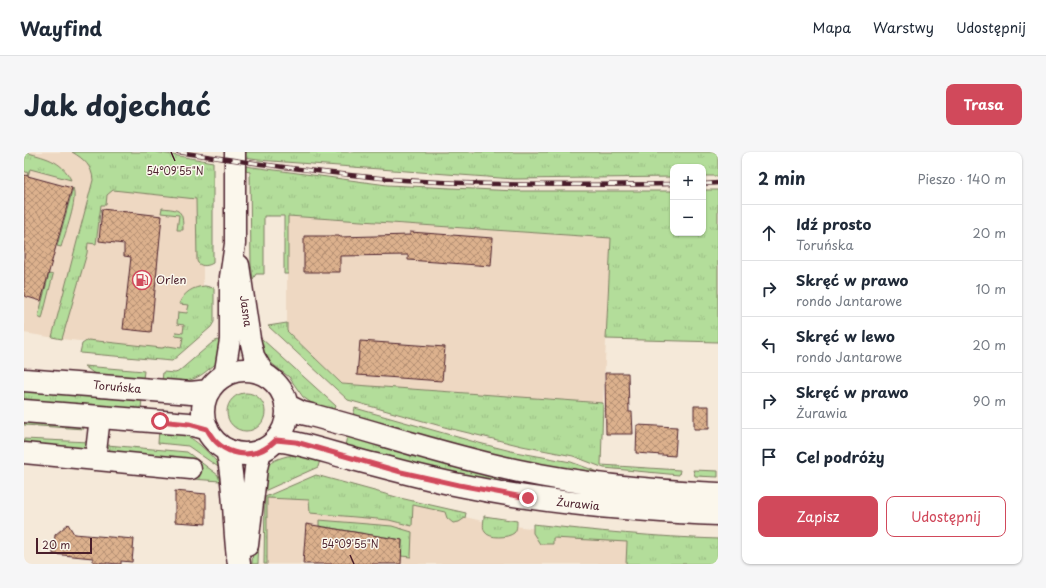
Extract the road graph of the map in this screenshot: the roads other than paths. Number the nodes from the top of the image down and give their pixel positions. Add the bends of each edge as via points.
1 (234, 152) edge
2 (235, 244) junction
3 (265, 376) junction
4 (24, 380) edge
5 (217, 384) junction
6 (286, 405) junction
7 (24, 411) edge
8 (100, 417) junction
9 (207, 429) junction
10 (268, 446) junction
11 (227, 450) junction
12 (24, 454) edge
13 (95, 460) junction
14 (191, 469) dead end
15 (718, 494) edge
16 (718, 514) edge
17 (239, 564) edge
18 (244, 564) edge

1 - 2 street, Jasna
2 - 3 street, Jasna via 250,339 254,356
2 - 5 street, Jasna via 230,277 230,340
3 - 5 main road via 244,370 233,372
3 - 6 main road via 275,383
4 - 5 main road, Toruńska via 184,392
5 - 9 main road via 206,399 203,412
6 - 10 main road via 284,426
6 - 15 main road, Żurawia via 311,415 473,461 519,471 631,489
7 - 8 main road
8 - 9 main road via 189,424
8 - 13 street
9 - 11 main road via 215,441
10 - 11 main road via 244,454
10 - 16 main road, Żurawia via 296,442 401,472 528,498 626,509
10 - 18 main road via 256,468
11 - 17 main road
12 - 13 street
13 - 14 street

